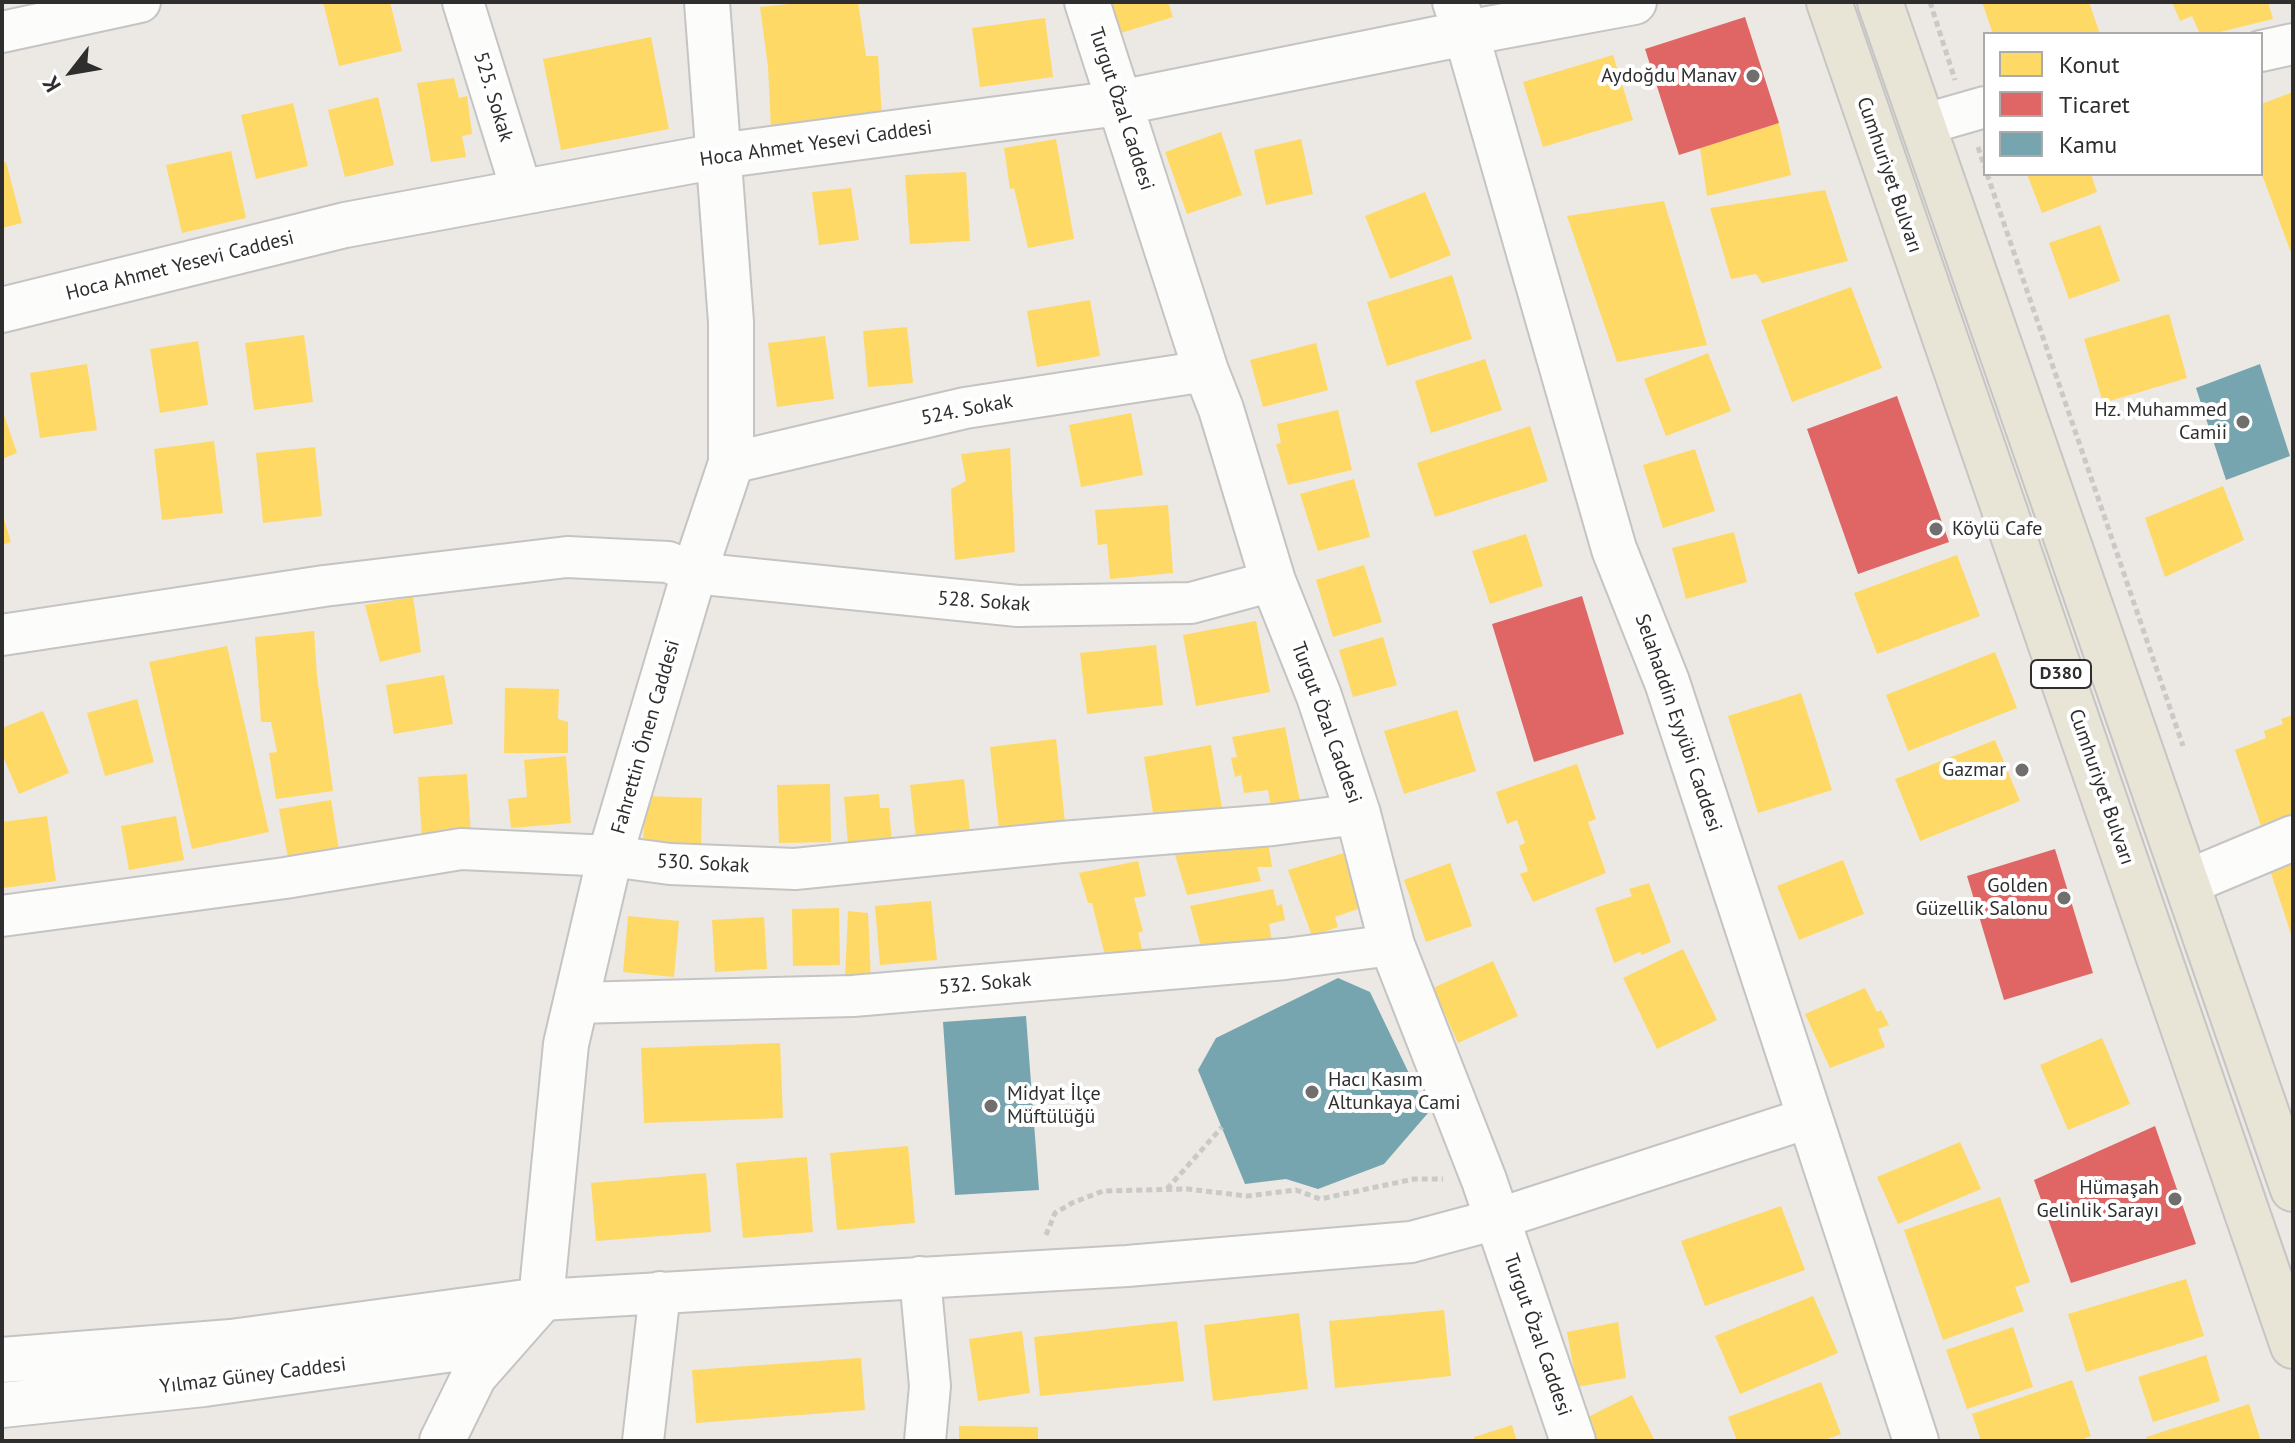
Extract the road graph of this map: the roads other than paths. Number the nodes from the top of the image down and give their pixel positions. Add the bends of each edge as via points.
1 (140, 2) edge
2 (463, 2) edge
3 (707, 2) edge
4 (1087, 2) edge
5 (1634, 2) edge
6 (1829, 2) edge
7 (1880, 2) edge
8 (1460, 17) edge
9 (2, 32) edge
10 (2293, 44) edge
11 (2263, 51) edge
12 (1119, 103) junction
13 (1983, 108) edge
14 (1922, 125) junction
15 (718, 156) junction
16 (522, 192) junction
17 (2, 310) edge
18 (1206, 371) junction
19 (731, 463) junction
20 (694, 573) junction
21 (1273, 581) junction
22 (2, 635) edge
23 (1358, 814) junction
24 (2293, 838) edge
25 (610, 856) junction
26 (2188, 882) junction
27 (2, 916) edge
28 (1392, 945) junction
29 (576, 1003) junction
30 (1811, 1117) junction
31 (2293, 1189) edge
32 (1491, 1200) junction
33 (920, 1277) junction
34 (660, 1292) junction
35 (541, 1300) junction
36 (503, 1342) junction
37 (2293, 1346) edge
38 (2, 1360) edge
39 (2, 1405) edge
40 (442, 1441) edge
41 (643, 1441) edge
42 (925, 1441) edge
43 (1573, 1441) edge
44 (1916, 1441) edge

1 - 9 street
2 - 16 street, 525. Sokak
3 - 15 street, Fahrettin Önen Caddesi
4 - 12 street, Turgut Özal Caddesi
5 - 8 street, Hoca Ahmet Yesevi Caddesi
6 - 37 main road, Cumhuriyet Bulvarı / D380
7 - 14 main road, D380
8 - 12 street, Hoca Ahmet Yesevi Caddesi
8 - 30 street, Selahaddin Eyyübi Caddesi via 1614,549 1667,682
10 - 11 street
12 - 15 street, Hoca Ahmet Yesevi Caddesi
12 - 18 street, Turgut Özal Caddesi
13 - 14 street
14 - 26 main road, D380
15 - 16 street, Hoca Ahmet Yesevi Caddesi
15 - 19 street, Fahrettin Önen Caddesi via 731,322
16 - 17 street, Hoca Ahmet Yesevi Caddesi via 345,225
18 - 19 street, 524. Sokak via 965,408
18 - 21 street, Turgut Özal Caddesi
19 - 20 street, Fahrettin Önen Caddesi
20 - 21 street, 528. Sokak via 1018,606 1191,603
20 - 22 street, 528. Sokak via 668,562 567,557 324,586
20 - 25 street, Fahrettin Önen Caddesi
21 - 23 street, Turgut Özal Caddesi
23 - 25 street, 530. Sokak via 795,869
23 - 28 street, Turgut Özal Caddesi
24 - 26 street
25 - 27 street, 530. Sokak via 461,849
25 - 29 street, Fahrettin Önen Caddesi
26 - 31 main road, D380
28 - 29 street, 532. Sokak via 853,996
28 - 32 street, Turgut Özal Caddesi
29 - 35 street, Fahrettin Önen Caddesi via 566,1044
30 - 32 street
30 - 44 street, Selahaddin Eyyübi Caddesi
32 - 33 street via 1411,1242
32 - 43 street, Turgut Özal Caddesi
33 - 34 street
33 - 42 street via 930,1386
34 - 35 street
34 - 41 street
35 - 36 street
35 - 38 street via 231,1342
36 - 39 street, Yılmaz Güney Caddesi via 204,1384
36 - 40 street via 474,1376

